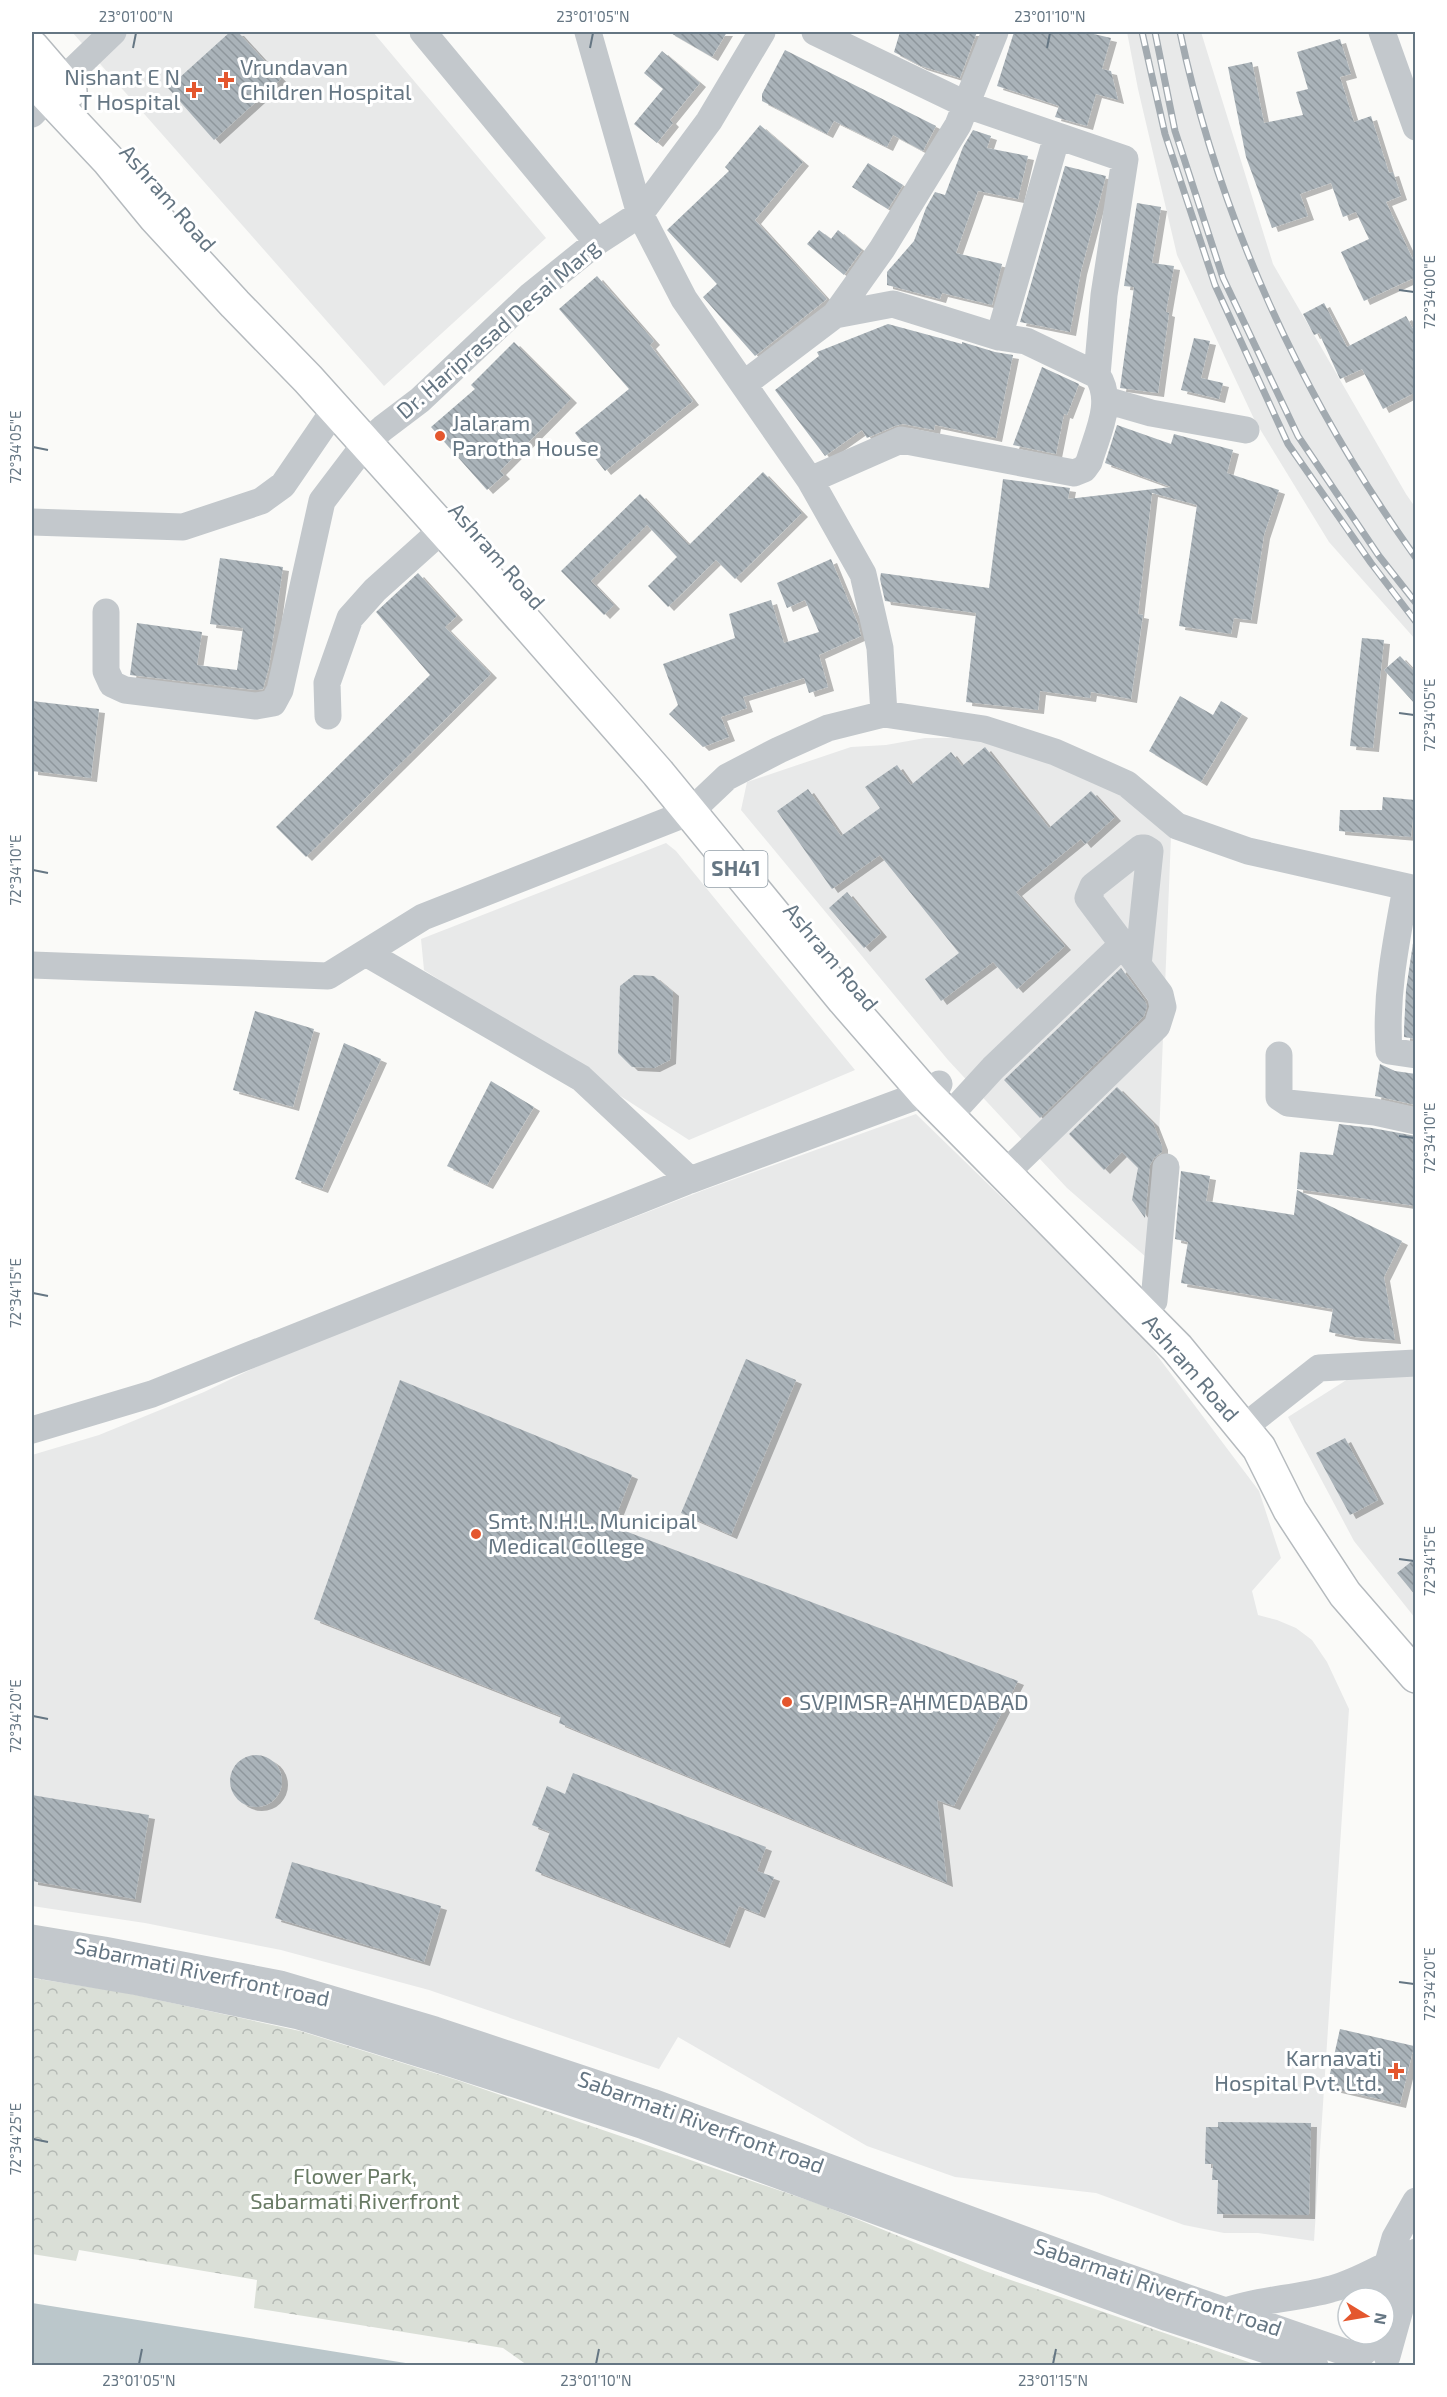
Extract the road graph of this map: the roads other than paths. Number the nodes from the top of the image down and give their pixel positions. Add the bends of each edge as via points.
1 (113, 32) edge
2 (588, 32) edge
3 (762, 32) edge
4 (814, 32) edge
5 (995, 32) edge
6 (1382, 32) edge
7 (437, 36) edge
8 (32, 47) edge
9 (43, 93) edge
10 (967, 105) junction
11 (1416, 127) edge
12 (1057, 136) junction
13 (640, 214) junction
14 (597, 242) junction
15 (835, 315) junction
16 (999, 337) junction
17 (744, 384) junction
18 (1102, 388) junction
19 (335, 409) junction
20 (1246, 430) dead end
21 (375, 436) junction
22 (810, 480) junction
23 (32, 522) edge
24 (443, 529) junction
25 (106, 612) dead end
26 (884, 714) junction
27 (328, 716) dead end
28 (697, 804) junction
29 (1411, 888) edge
30 (366, 953) junction
31 (32, 965) edge
32 (1279, 1055) dead end
33 (1416, 1055) edge
34 (941, 1094) junction
35 (1416, 1121) edge
36 (1017, 1162) junction
37 (1166, 1167) dead end
38 (690, 1180) junction
39 (1154, 1301) junction
40 (1416, 1362) edge
41 (1246, 1422) junction
42 (32, 1430) edge
43 (1416, 1645) edge
44 (1416, 1676) edge
45 (32, 1938) edge
46 (32, 1964) edge
47 (311, 2006) junction
48 (1415, 2201) edge
49 (1416, 2207) edge
50 (1416, 2252) edge
51 (1387, 2265) junction
52 (1097, 2279) junction
53 (1381, 2286) edge
54 (1226, 2312) junction
55 (1370, 2355) edge
56 (1315, 2366) edge

1 - 9 street
2 - 13 street
3 - 13 street, Dr. Hariprasad Desai Marg via 710,121
4 - 10 street
5 - 10 street
6 - 11 street
7 - 14 street
8 - 9 main road, Ashram Road
9 - 19 main road, Ashram Road / SH41
9 - 21 main road, Ashram Road via 122,146
10 - 12 street
10 - 15 street via 882,249
12 - 16 street
12 - 18 street via 1125,159 1104,295
13 - 14 street, Dr. Hariprasad Desai Marg
13 - 17 street via 684,299
14 - 21 street, Dr. Hariprasad Desai Marg via 530,296 420,400
15 - 16 street via 893,304
15 - 17 street
16 - 18 street via 1026,341
17 - 22 street
18 - 20 street via 1151,414
18 - 22 street via 1089,462 1074,473 900,440
19 - 21 main road, Ashram Road / SH41
19 - 23 street via 283,485 261,501 183,526
21 - 24 main road, Ashram Road / SH41
21 - 25 street, Dr. Hariprasad Desai Marg via 322,501 280,690 273,703 256,706 125,690 112,684 106,671
21 - 28 main road, Ashram Road via 604,678
22 - 26 street via 863,574 880,648
24 - 27 street via 350,618 327,683
24 - 28 main road, Ashram Road / SH41
26 - 28 street via 828,728 779,750 727,777
26 - 29 street via 984,729 1126,784 1178,826 1248,851
28 - 30 street via 423,917
28 - 34 main road, Ashram Road / SH41 via 794,940
29 - 33 street via 1393,956 1387,1018 1389,1051
30 - 31 street via 328,976
30 - 38 street via 581,1078
32 - 35 street via 1278,1097 1288,1103 1375,1112
34 - 36 main road, Ashram Road
34 - 36 street via 993,1068 1130,955 1162,998 1162,1016
34 - 38 street
34 - 41 main road, Ashram Road / SH41
36 - 39 main road, Ashram Road
37 - 39 street
38 - 42 street via 152,1394
39 - 41 main road, Ashram Road via 1190,1337
40 - 41 street via 1319,1368
41 - 43 main road, Ashram Road via 1271,1441 1360,1579
41 - 44 main road, Ashram Road / SH41 via 1290,1510 1344,1594
45 - 47 street, Sabarmati Riverfront road via 280,1984
46 - 47 street, Sabarmati Riverfront road
47 - 52 street, Sabarmati Riverfront road via 451,2050 663,2106
48 - 49 street
48 - 51 street via 1395,2238
50 - 55 street
51 - 53 street
51 - 54 street via 1330,2290 1250,2303
52 - 54 street, Sabarmati Riverfront road
52 - 56 street, Sabarmati Riverfront road via 1168,2318
54 - 55 street, Sabarmati Riverfront road

